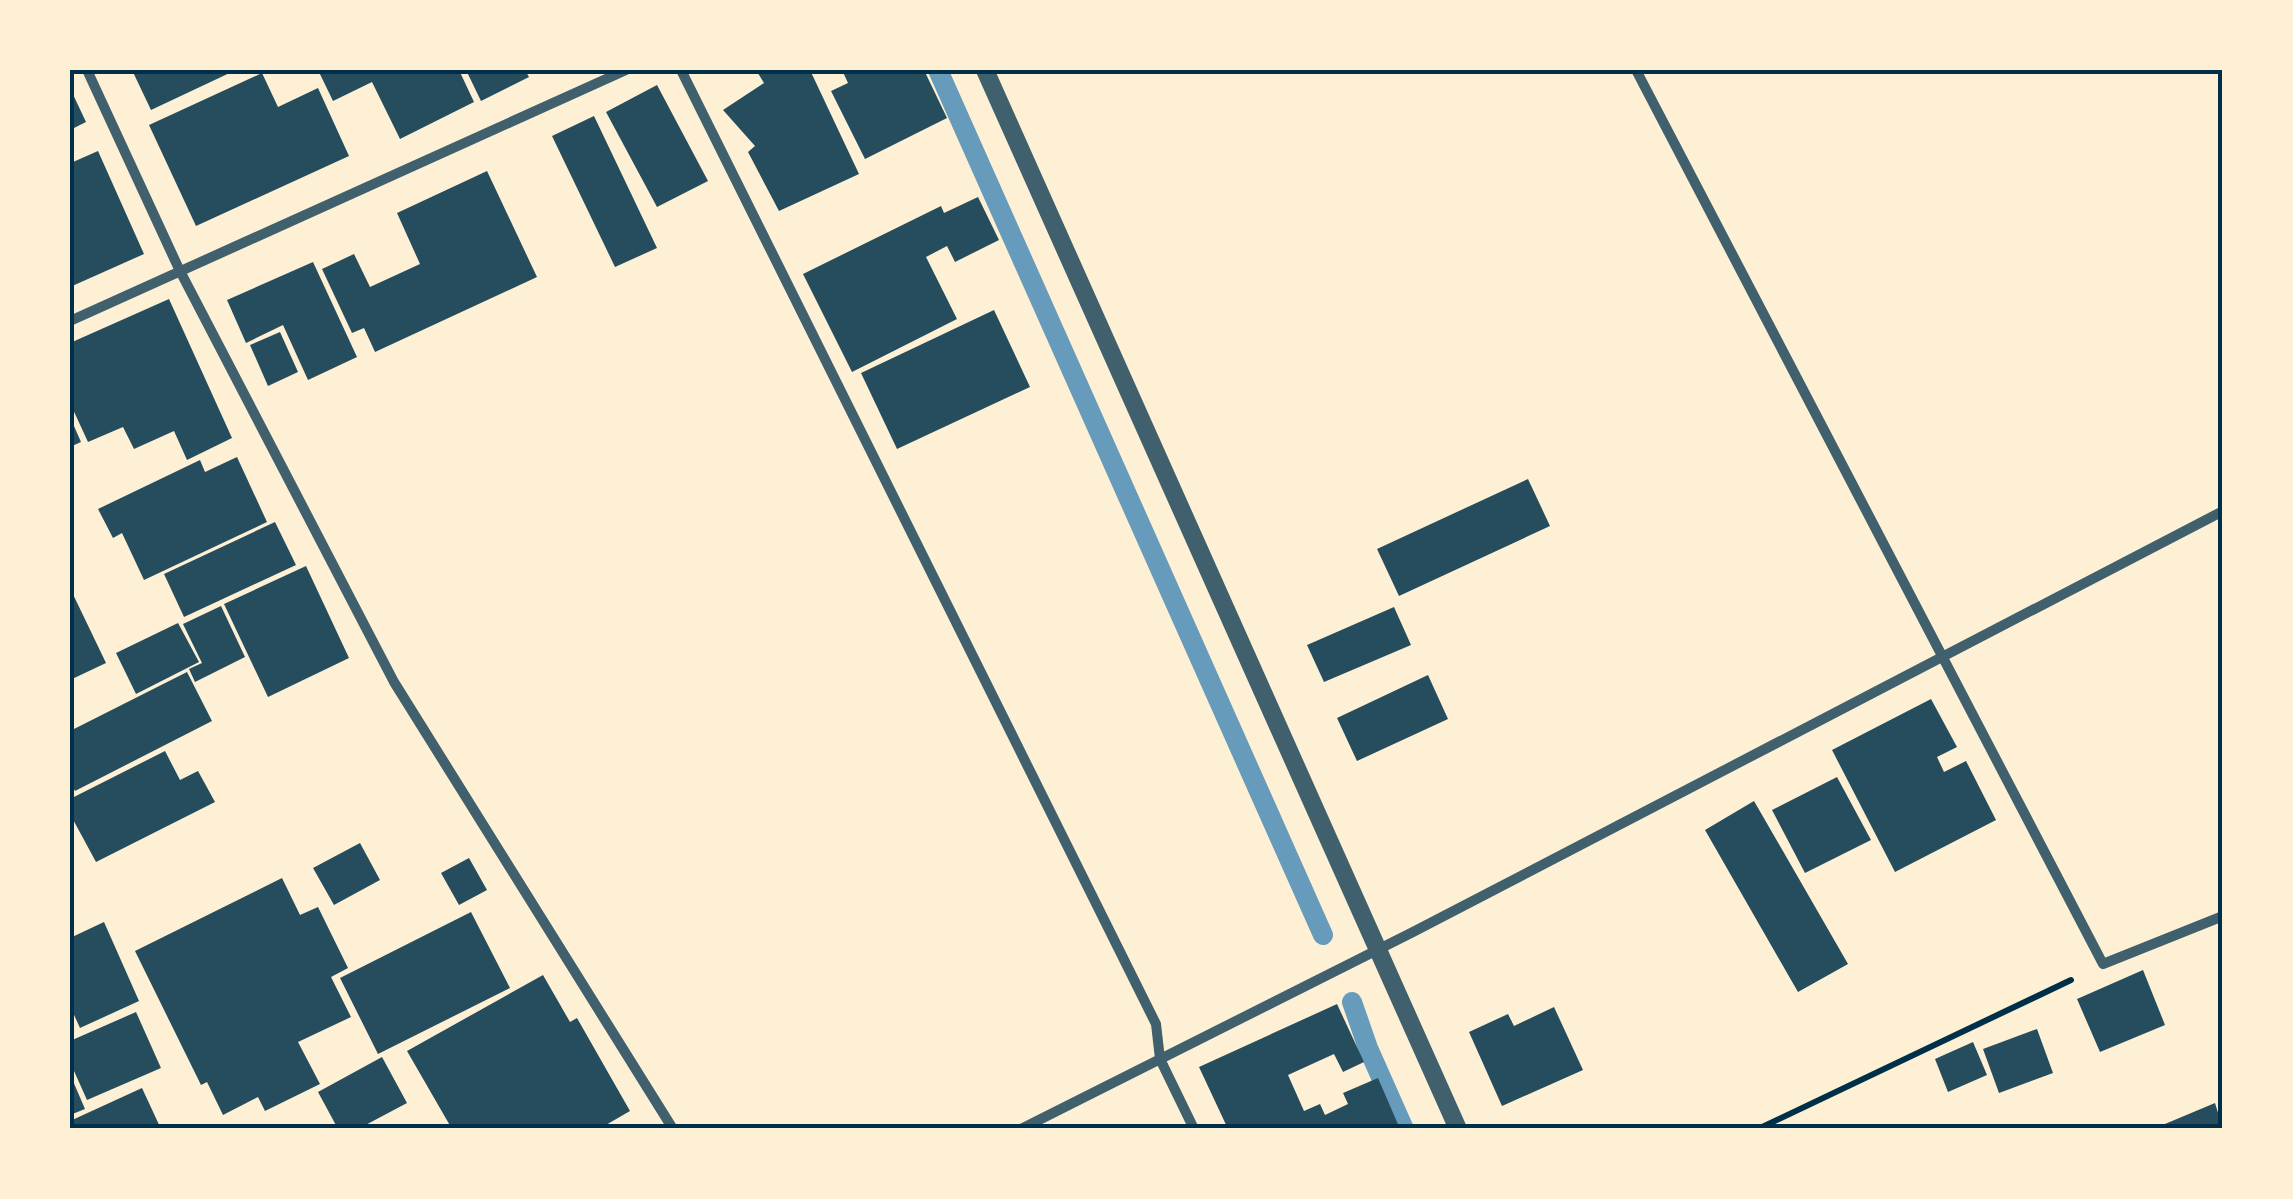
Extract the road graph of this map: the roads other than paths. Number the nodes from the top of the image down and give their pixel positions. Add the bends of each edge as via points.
1 (87, 70) edge
2 (626, 70) edge
3 (681, 70) edge
4 (985, 70) edge
5 (1636, 70) edge
6 (179, 269) junction
7 (70, 321) edge
8 (2223, 512) edge
9 (1942, 655) junction
10 (2223, 916) edge
11 (1377, 948) junction
12 (1160, 1059) junction
13 (674, 1129) edge
14 (1020, 1129) edge
15 (1194, 1129) edge
16 (1458, 1129) edge

1 - 6 street
2 - 6 street
3 - 12 street via 1156,1024
4 - 11 street
5 - 9 street
6 - 7 street
6 - 13 street via 394,682
8 - 9 street
9 - 10 street via 2103,964
9 - 11 street
11 - 12 street
11 - 16 street
12 - 14 street
12 - 15 street

